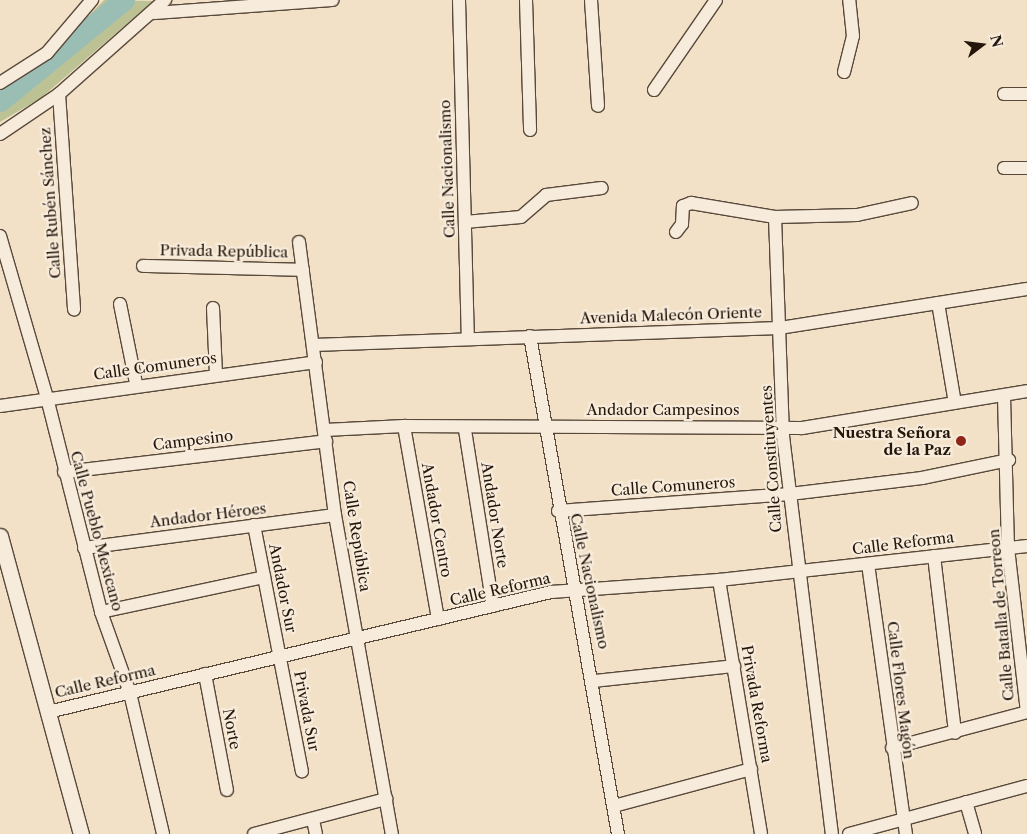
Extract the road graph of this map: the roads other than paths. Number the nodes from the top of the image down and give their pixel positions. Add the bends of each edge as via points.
1 (92, 0) edge
2 (165, 0) edge
3 (333, 0) edge
4 (458, 0) edge
5 (526, 0) edge
6 (591, 0) edge
7 (716, 0) edge
8 (849, 0) edge
9 (154, 13) junction
10 (844, 72) dead end
11 (0, 83) edge
12 (654, 90) dead end
13 (59, 94) junction
14 (1004, 94) dead end
15 (1027, 94) edge
16 (598, 106) dead end
17 (530, 130) dead end
18 (0, 134) edge
19 (1004, 168) dead end
20 (1027, 168) edge
21 (602, 188) dead end
22 (912, 203) dead end
23 (775, 217) junction
24 (465, 222) junction
25 (676, 232) dead end
26 (0, 236) edge
27 (299, 242) dead end
28 (144, 266) dead end
29 (303, 270) junction
30 (1027, 289) edge
31 (938, 303) junction
32 (120, 304) dead end
33 (213, 308) dead end
34 (74, 309) dead end
35 (780, 328) junction
36 (530, 336) junction
37 (468, 337) junction
38 (313, 345) junction
39 (316, 362) junction
40 (216, 374) junction
41 (136, 384) junction
42 (1027, 391) edge
43 (1004, 396) junction
44 (47, 398) junction
45 (955, 403) junction
46 (0, 406) edge
47 (404, 426) junction
48 (548, 426) junction
49 (782, 427) junction
50 (465, 430) junction
51 (326, 436) junction
52 (1010, 460) junction
53 (64, 472) junction
54 (790, 494) junction
55 (558, 511) junction
56 (335, 515) junction
57 (254, 526) junction
58 (0, 536) edge
59 (1027, 546) edge
60 (84, 548) junction
61 (1008, 548) junction
62 (934, 556) junction
63 (868, 564) junction
64 (796, 572) junction
65 (264, 577) junction
66 (719, 580) junction
67 (575, 592) junction
68 (493, 606) junction
69 (101, 612) junction
70 (438, 619) junction
71 (358, 636) junction
72 (280, 657) junction
73 (734, 666) junction
74 (205, 674) junction
75 (594, 681) junction
76 (130, 693) junction
77 (1027, 711) edge
78 (48, 712) junction
79 (955, 732) junction
80 (892, 748) junction
81 (751, 769) junction
82 (302, 771) dead end
83 (1027, 786) edge
84 (227, 790) dead end
85 (386, 799) junction
86 (966, 802) junction
87 (614, 806) junction
88 (313, 820) junction
89 (902, 820) junction
90 (81, 834) edge
91 (163, 834) edge
92 (254, 834) edge
93 (316, 834) edge
94 (392, 834) edge
95 (618, 834) edge
96 (761, 834) edge
97 (832, 834) edge
98 (849, 834) edge
99 (906, 834) edge
100 (975, 834) edge

1 - 11 street via 47,53
2 - 9 street
3 - 9 street
4 - 24 street, Calle Nacionalismo
5 - 17 street
6 - 16 street
7 - 12 street
8 - 10 street via 853,36
9 - 13 street
13 - 18 street
13 - 34 street, Calle Rubén Sánchez
14 - 15 street
19 - 20 street
21 - 24 street via 546,195 521,218
22 - 23 street via 857,215
23 - 25 street via 691,203 684,206 682,224
23 - 35 street, Calle Constituyentes
24 - 37 street, Calle Nacionalismo
26 - 44 street, Calle Pueblo Mexicano
27 - 29 street, Calle República
28 - 29 street, Privada República
29 - 38 street, Calle República
30 - 31 street, Avenida Malecón Oriente
31 - 35 street, Avenida Malecón Oriente
31 - 45 street
32 - 41 street
33 - 40 street
35 - 36 street, Avenida Malecón Oriente
35 - 49 street, Calle Constituyentes
36 - 37 street, Avenida Malecón Oriente
36 - 48 street, Calle Nacionalismo
37 - 38 street, Avenida Malecón Oriente
38 - 39 street, Calle República
39 - 40 street, Calle Comuneros
39 - 51 street, Calle República
40 - 41 street, Calle Comuneros
41 - 44 street, Calle Comuneros
42 - 43 street, Andador Campesinos
43 - 45 street, Andador Campesinos
43 - 52 street, Calle Batalla de Torreon
44 - 46 street, Calle Comuneros
44 - 53 street, Calle Pueblo Mexicano
45 - 49 street, Andador Campesinos
47 - 50 street, Andador Campesinos
47 - 51 street, Andador Campesinos
47 - 70 street, Andador Centro
48 - 49 street, Andador Campesinos
48 - 50 street, Andador Campesinos
48 - 55 street, Calle Nacionalismo
49 - 54 street, Calle Constituyentes
50 - 68 street, Andador Norte
51 - 53 street, Campesino
51 - 56 street, Calle República
52 - 54 street, Calle Comuneros via 922,478
52 - 61 street, Calle Batalla de Torreon
53 - 60 street, Calle Pueblo Mexicano
54 - 55 street, Calle Comuneros
54 - 64 street, Calle Constituyentes
55 - 67 street, Calle Nacionalismo
56 - 57 street, Andador Héroes
56 - 71 street, Calle República
57 - 60 street, Andador Héroes
57 - 65 street, Andador Sur
58 - 78 street
59 - 61 street, Calle Reforma
60 - 69 street, Calle Pueblo Mexicano
61 - 62 street, Calle Reforma
61 - 77 street, Calle Batalla de Torreon
62 - 63 street, Calle Reforma
62 - 79 street
63 - 64 street, Calle Reforma
63 - 80 street, Calle Flores Magón
64 - 66 street, Calle Reforma
64 - 97 street, Calle Constituyentes
65 - 69 street
65 - 72 street, Andador Sur
66 - 67 street, Calle Reforma
66 - 73 street, Privada Reforma
67 - 68 street, Calle Reforma via 551,592
67 - 75 street, Calle Nacionalismo
68 - 70 street, Calle Reforma
69 - 76 street, Calle Pueblo Mexicano
70 - 71 street, Calle Reforma
71 - 72 street, Calle Reforma
71 - 85 street, Calle República
72 - 74 street, Calle Reforma
72 - 82 street, Privada Sur
73 - 75 street
73 - 81 street, Privada Reforma
74 - 76 street, Calle Reforma
74 - 84 street, Norte
75 - 87 street, Calle Nacionalismo
76 - 78 street, Calle Reforma
76 - 91 street, Calle Pueblo Mexicano
77 - 79 street
78 - 90 street
79 - 80 street
80 - 89 street, Calle Flores Magón
81 - 87 street
81 - 96 street, Privada Reforma
83 - 86 street
85 - 88 street
85 - 94 street, Calle República
86 - 89 street
86 - 100 street
87 - 95 street, Calle Nacionalismo
88 - 92 street
88 - 93 street
89 - 98 street
89 - 99 street, Calle Flores Magón

